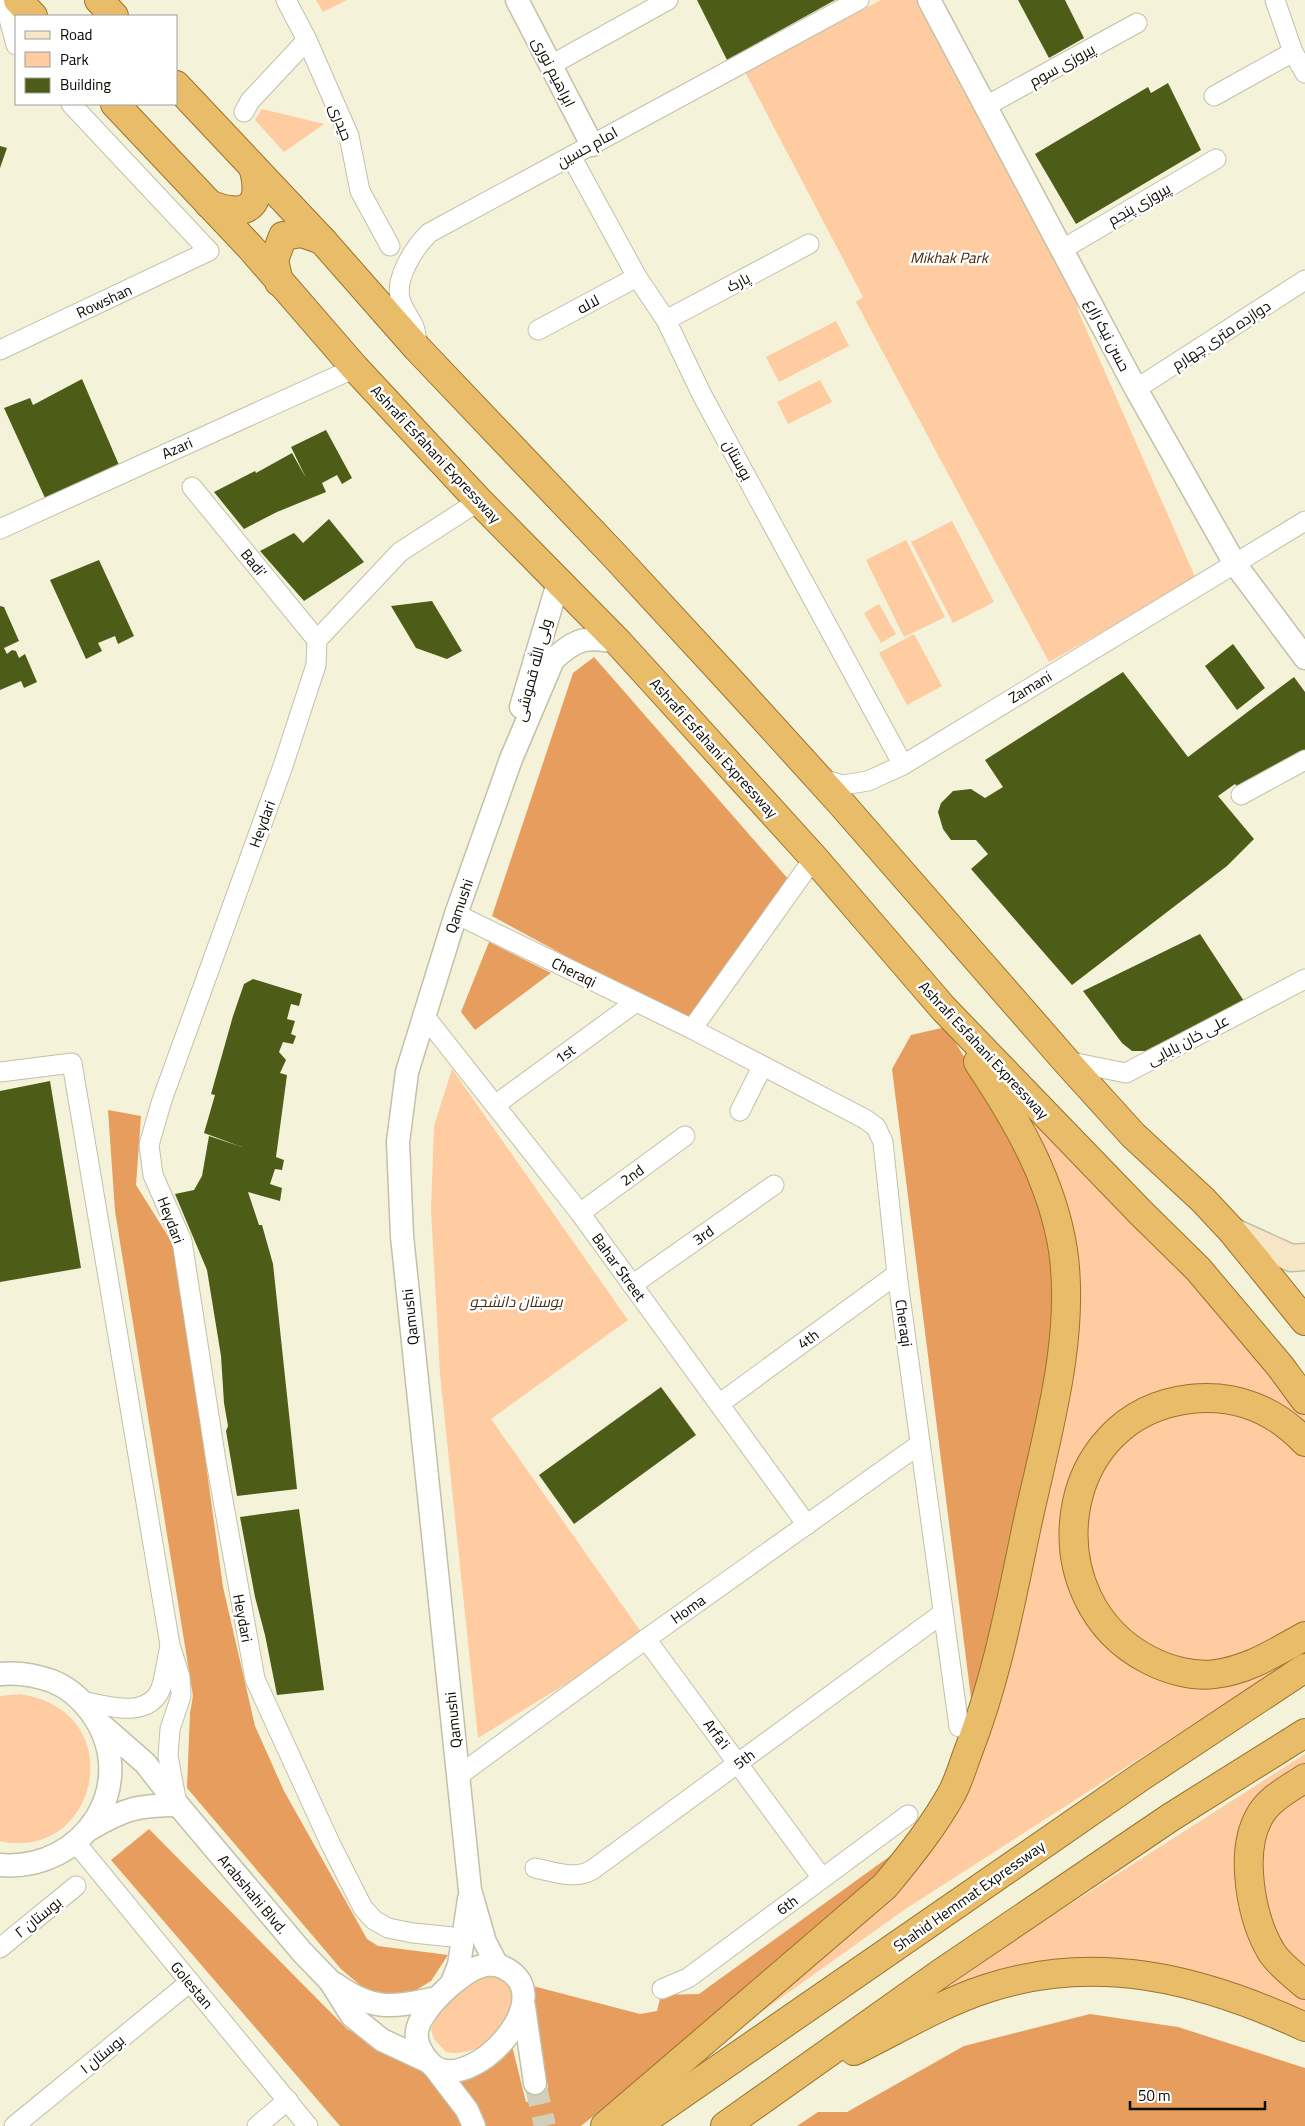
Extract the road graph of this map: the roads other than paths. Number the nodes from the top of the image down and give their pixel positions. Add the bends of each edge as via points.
1 (4, 0) edge
2 (18, 0) edge
3 (99, 0) edge
4 (286, 0) edge
5 (517, 0) edge
6 (668, 0) edge
7 (859, 0) edge
8 (929, 0) edge
9 (1275, 0) edge
10 (32, 15) edge
11 (113, 15) edge
12 (1137, 23) dead end
13 (307, 40) junction
14 (15, 41) edge
15 (1292, 52) junction
16 (550, 65) junction
17 (1305, 73) edge
18 (178, 87) edge
19 (1214, 96) dead end
20 (72, 105) edge
21 (115, 105) edge
22 (986, 106) junction
23 (244, 112) dead end
24 (592, 145) junction
25 (571, 156) junction
26 (1216, 159) dead end
27 (253, 167) junction
28 (209, 204) junction
29 (322, 240) junction
30 (809, 244) dead end
31 (390, 246) dead end
32 (1063, 248) junction
33 (637, 277) junction
34 (1305, 280) edge
35 (280, 282) junction
36 (666, 320) junction
37 (538, 330) dead end
38 (417, 348) junction
39 (0, 350) edge
40 (355, 368) junction
41 (1136, 389) junction
42 (192, 486) dead end
43 (479, 501) junction
44 (1305, 521) edge
45 (0, 529) edge
46 (1235, 564) junction
47 (558, 583) junction
48 (317, 640) junction
49 (618, 642) junction
50 (1305, 658) edge
51 (511, 759) junction
52 (1305, 760) edge
53 (903, 765) junction
54 (818, 778) junction
55 (1241, 796) dead end
56 (814, 858) junction
57 (456, 914) junction
58 (1305, 980) edge
59 (636, 1002) junction
60 (943, 1008) junction
61 (423, 1014) junction
62 (692, 1029) junction
63 (1066, 1061) junction
64 (762, 1067) junction
65 (0, 1072) edge
66 (495, 1105) junction
67 (740, 1111) dead end
68 (685, 1136) dead end
69 (774, 1185) dead end
70 (580, 1213) junction
71 (1232, 1231) junction
72 (1305, 1257) edge
73 (897, 1274) junction
74 (632, 1285) junction
75 (1305, 1321) edge
76 (1305, 1400) edge
77 (719, 1404) junction
78 (1305, 1442) edge
79 (920, 1444) junction
80 (807, 1525) junction
81 (943, 1612) junction
82 (1305, 1636) edge
83 (646, 1639) junction
84 (170, 1644) junction
85 (1305, 1668) edge
86 (0, 1674) edge
87 (82, 1701) junction
88 (98, 1722) junction
89 (959, 1727) dead end
90 (1305, 1733) edge
91 (738, 1763) junction
92 (458, 1776) junction
93 (1305, 1778) edge
94 (178, 1805) junction
95 (908, 1815) dead end
96 (83, 1837) junction
97 (0, 1865) edge
98 (535, 1868) dead end
99 (822, 1878) junction
100 (76, 1886) dead end
101 (470, 1890) junction
102 (463, 1938) junction
103 (0, 1948) edge
104 (497, 1965) junction
105 (330, 1981) junction
106 (190, 1982) junction
107 (1305, 1985) edge
108 (662, 1989) dead end
109 (444, 1991) junction
110 (524, 2007) junction
111 (1305, 2027) edge
112 (431, 2064) junction
113 (535, 2083) tunnel mouth
114 (781, 2086) junction
115 (288, 2100) junction
116 (14, 2126) edge
117 (257, 2126) edge
118 (308, 2126) edge
119 (474, 2126) edge
120 (605, 2126) edge
121 (636, 2126) edge
122 (725, 2126) edge

1 - 14 street
2 - 10 highway
3 - 11 highway
4 - 13 street, حیدری
5 - 16 street, ابراهیم نوری
6 - 16 street
7 - 24 street, امام حسین
8 - 22 street, حسن نیک زارع
9 - 15 street
12 - 22 street, پیروزی سوم
13 - 23 street via 250,101
13 - 31 street, حیدری via 349,136 360,191
15 - 17 street
15 - 19 street
16 - 24 street, ابراهیم نوری
18 - 27 highway
20 - 39 street, Rowshan via 209,251
21 - 28 highway, Ashrafi Esfahani Expressway
22 - 32 street, حسن نیک زارع
24 - 25 street, امام حسین
25 - 33 street, بوستان
25 - 38 street, امام حسین via 429,233 418,244 402,275 400,301 416,329
26 - 32 street, پیروزی پنجم
27 - 28 highway via 257,188 251,206 243,211 232,211
27 - 29 highway
28 - 35 highway, Ashrafi Esfahani Expressway
29 - 35 highway via 302,233 283,236 274,260
29 - 38 highway
30 - 36 street, پارک
32 - 41 street, حسن نیک زارع
33 - 36 street, بوستان
33 - 37 street, لاله
34 - 41 street, دوازده متری چهارم
35 - 40 highway, Ashrafi Esfahani Expressway
36 - 53 street, بوستان via 702,395
38 - 54 highway via 614,555
40 - 43 highway, Ashrafi Esfahani Expressway
40 - 45 street, Azari
41 - 46 street, حسن نیک زارع
42 - 48 street, Badi'
43 - 47 highway, Ashrafi Esfahani Expressway
43 - 48 street via 400,552
44 - 46 street, Zamani
46 - 50 street, حسن نیک زارع
46 - 53 street, Zamani
47 - 49 highway, Ashrafi Esfahani Expressway
47 - 51 street, ولی الله قموشی via 523,697
48 - 102 street, Heydari via 316,665 148,1145 153,1175 182,1241 216,1461 255,1680 363,1908 388,1928
49 - 51 street, ولی الله قموشی via 593,637 565,649 553,660
49 - 56 highway, Ashrafi Esfahani Expressway
51 - 57 street, Qamushi
52 - 55 street
53 - 54 street, Zamani via 868,781 843,785
54 - 63 highway
56 - 60 highway, Ashrafi Esfahani Expressway
56 - 62 street
57 - 59 street, Cheraqi
57 - 61 street, Qamushi
58 - 63 street, علی خان بابایی via 1126,1073
59 - 62 street, Cheraqi
59 - 66 street, 1st
60 - 76 highway, Ashrafi Esfahani Expressway via 1198,1269
60 - 120 highway via 994,1086 1034,1157 1062,1248 1067,1300 1052,1404 999,1656 976,1733 952,1793 910,1856 885,1886
61 - 66 street, Bahar Street
61 - 92 street, Qamushi via 407,1072 398,1142 402,1226
62 - 64 street, Cheraqi
63 - 71 highway via 1133,1135
64 - 67 street
64 - 73 street, Cheraqi via 876,1127 883,1142
65 - 84 street via 72,1063
66 - 70 street, Bahar Street
68 - 70 street, 2nd
69 - 74 street, 3rd
70 - 74 street, Bahar Street
71 - 72 main road via 1291,1258
71 - 75 highway
73 - 77 street, 4th
73 - 79 street, Cheraqi
74 - 77 street, Bahar Street
77 - 80 street, Bahar Street
78 - 82 highway via 1266,1411 1240,1401 1211,1396 1155,1408 1124,1424 1100,1449 1085,1475 1072,1528 1080,1574 1098,1616 1130,1650 1159,1666 1182,1672 1214,1674 1249,1666
79 - 80 street, Homa
79 - 81 street, Cheraqi
80 - 83 street, Homa
81 - 89 street, Cheraqi
81 - 91 street, 5th
83 - 91 street, Arfa'i
83 - 92 street, Homa
84 - 87 street via 162,1687 146,1704 120,1709
84 - 94 street via 180,1677 181,1696 170,1729 168,1756
85 - 121 highway, Shahid Hemmat Expressway via 1142,1776
86 - 87 street via 37,1676 61,1685
87 - 88 street
88 - 94 street, Arabshahi Blvd. via 146,1763
88 - 96 street via 108,1749 110,1777 104,1805
90 - 114 highway via 1170,1817
91 - 98 street, 5th via 584,1874
91 - 99 street, Arfa'i
92 - 101 street, Qamushi
93 - 107 highway via 1271,1802 1259,1816 1250,1852 1252,1897 1258,1923 1273,1953
94 - 96 street via 133,1808 113,1815
94 - 105 street, Arabshahi Blvd.
95 - 99 street, 6th
96 - 97 street via 50,1859 20,1866
96 - 106 street, Golestan
99 - 108 street, 6th via 688,1978
100 - 103 street, بوستان ۲
101 - 102 street, Qamushi
101 - 104 street, Qamushi via 485,1942
102 - 109 street, Qamushi via 459,1965
104 - 109 street via 481,1966
104 - 110 street via 514,1973 520,1980 524,1989
105 - 109 street, Arabshahi Blvd. via 355,1999 376,2004 401,2006
105 - 112 street, Arabshahi Blvd. via 352,2016 382,2040
106 - 115 street, Golestan
106 - 116 street, بوستان ۱
109 - 112 street via 420,2021 416,2032 421,2052
110 - 112 street via 502,2041 471,2067 457,2071
110 - 113 street
111 - 114 highway via 1275,2013 1185,1982 1134,1973 1082,1971 1032,1976 984,1989 940,2008
112 - 119 street via 466,2110
114 - 122 highway
115 - 117 street
115 - 118 street, Golestan

